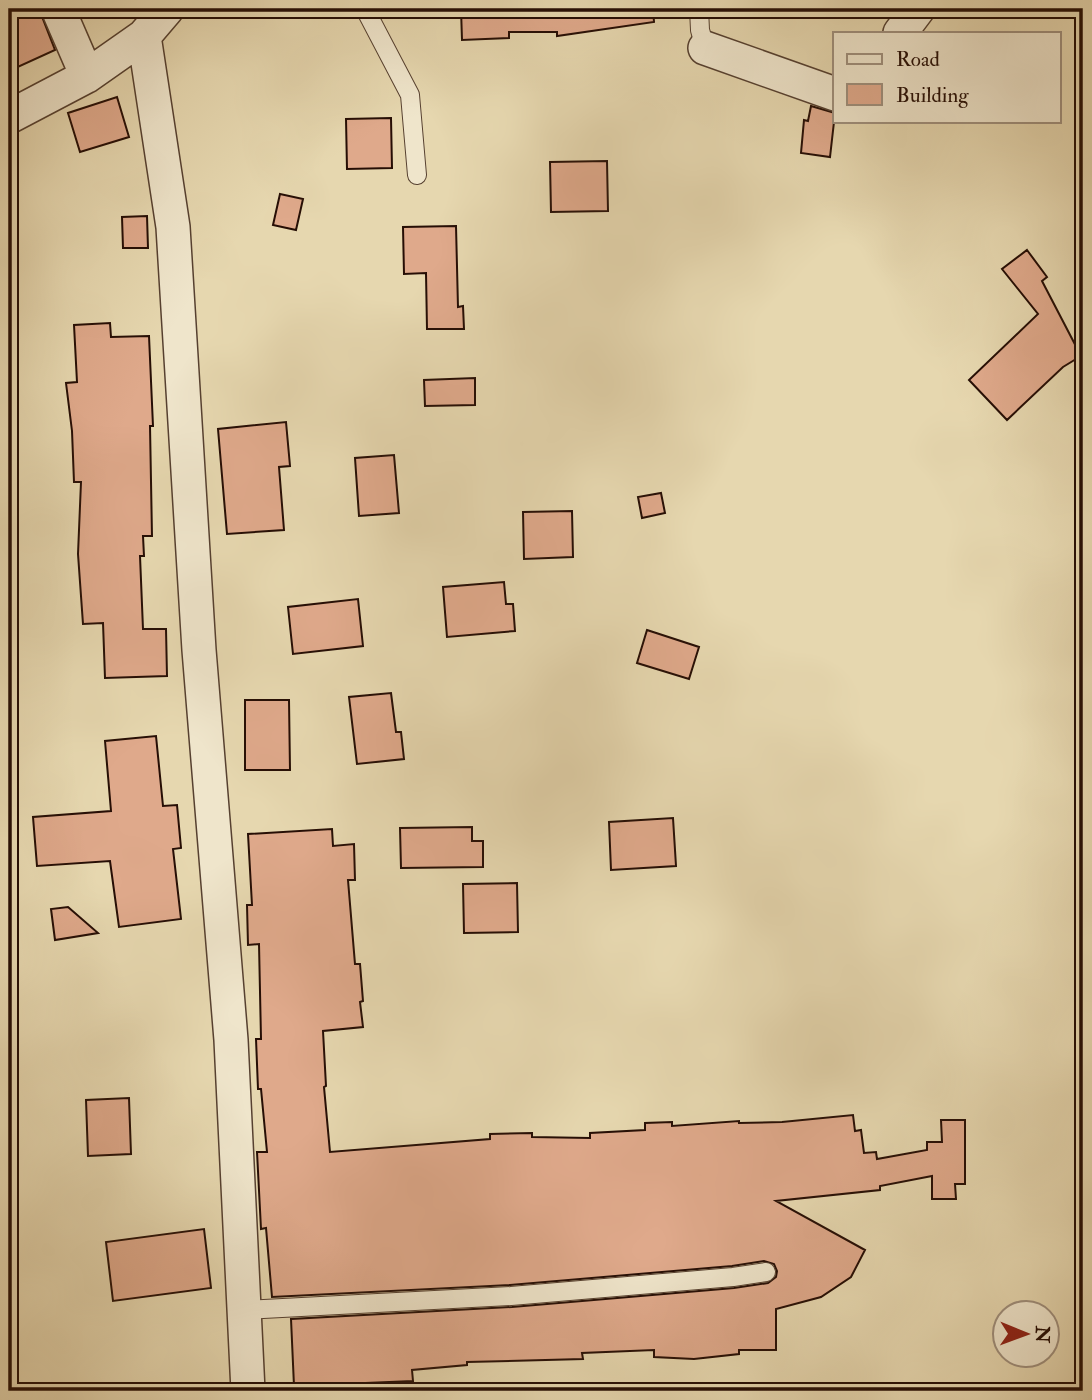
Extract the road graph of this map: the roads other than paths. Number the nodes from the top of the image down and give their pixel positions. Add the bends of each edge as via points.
1 (58, 9) edge
2 (167, 9) edge
3 (365, 9) edge
4 (699, 9) edge
5 (918, 9) edge
6 (901, 32) edge
7 (144, 36) junction
8 (705, 48) joint
9 (87, 76) junction
10 (833, 93) edge
11 (9, 117) edge
12 (417, 175) dead end
13 (766, 1272) dead end
14 (244, 1310) junction
15 (248, 1391) edge

1 - 9 street
2 - 7 street
3 - 12 lane via 410,96
4 - 8 lane
5 - 6 street
7 - 9 street
7 - 14 street via 173,227 199,650 231,1040
8 - 10 street
9 - 11 street
13 - 14 lane via 511,1296
14 - 15 street

